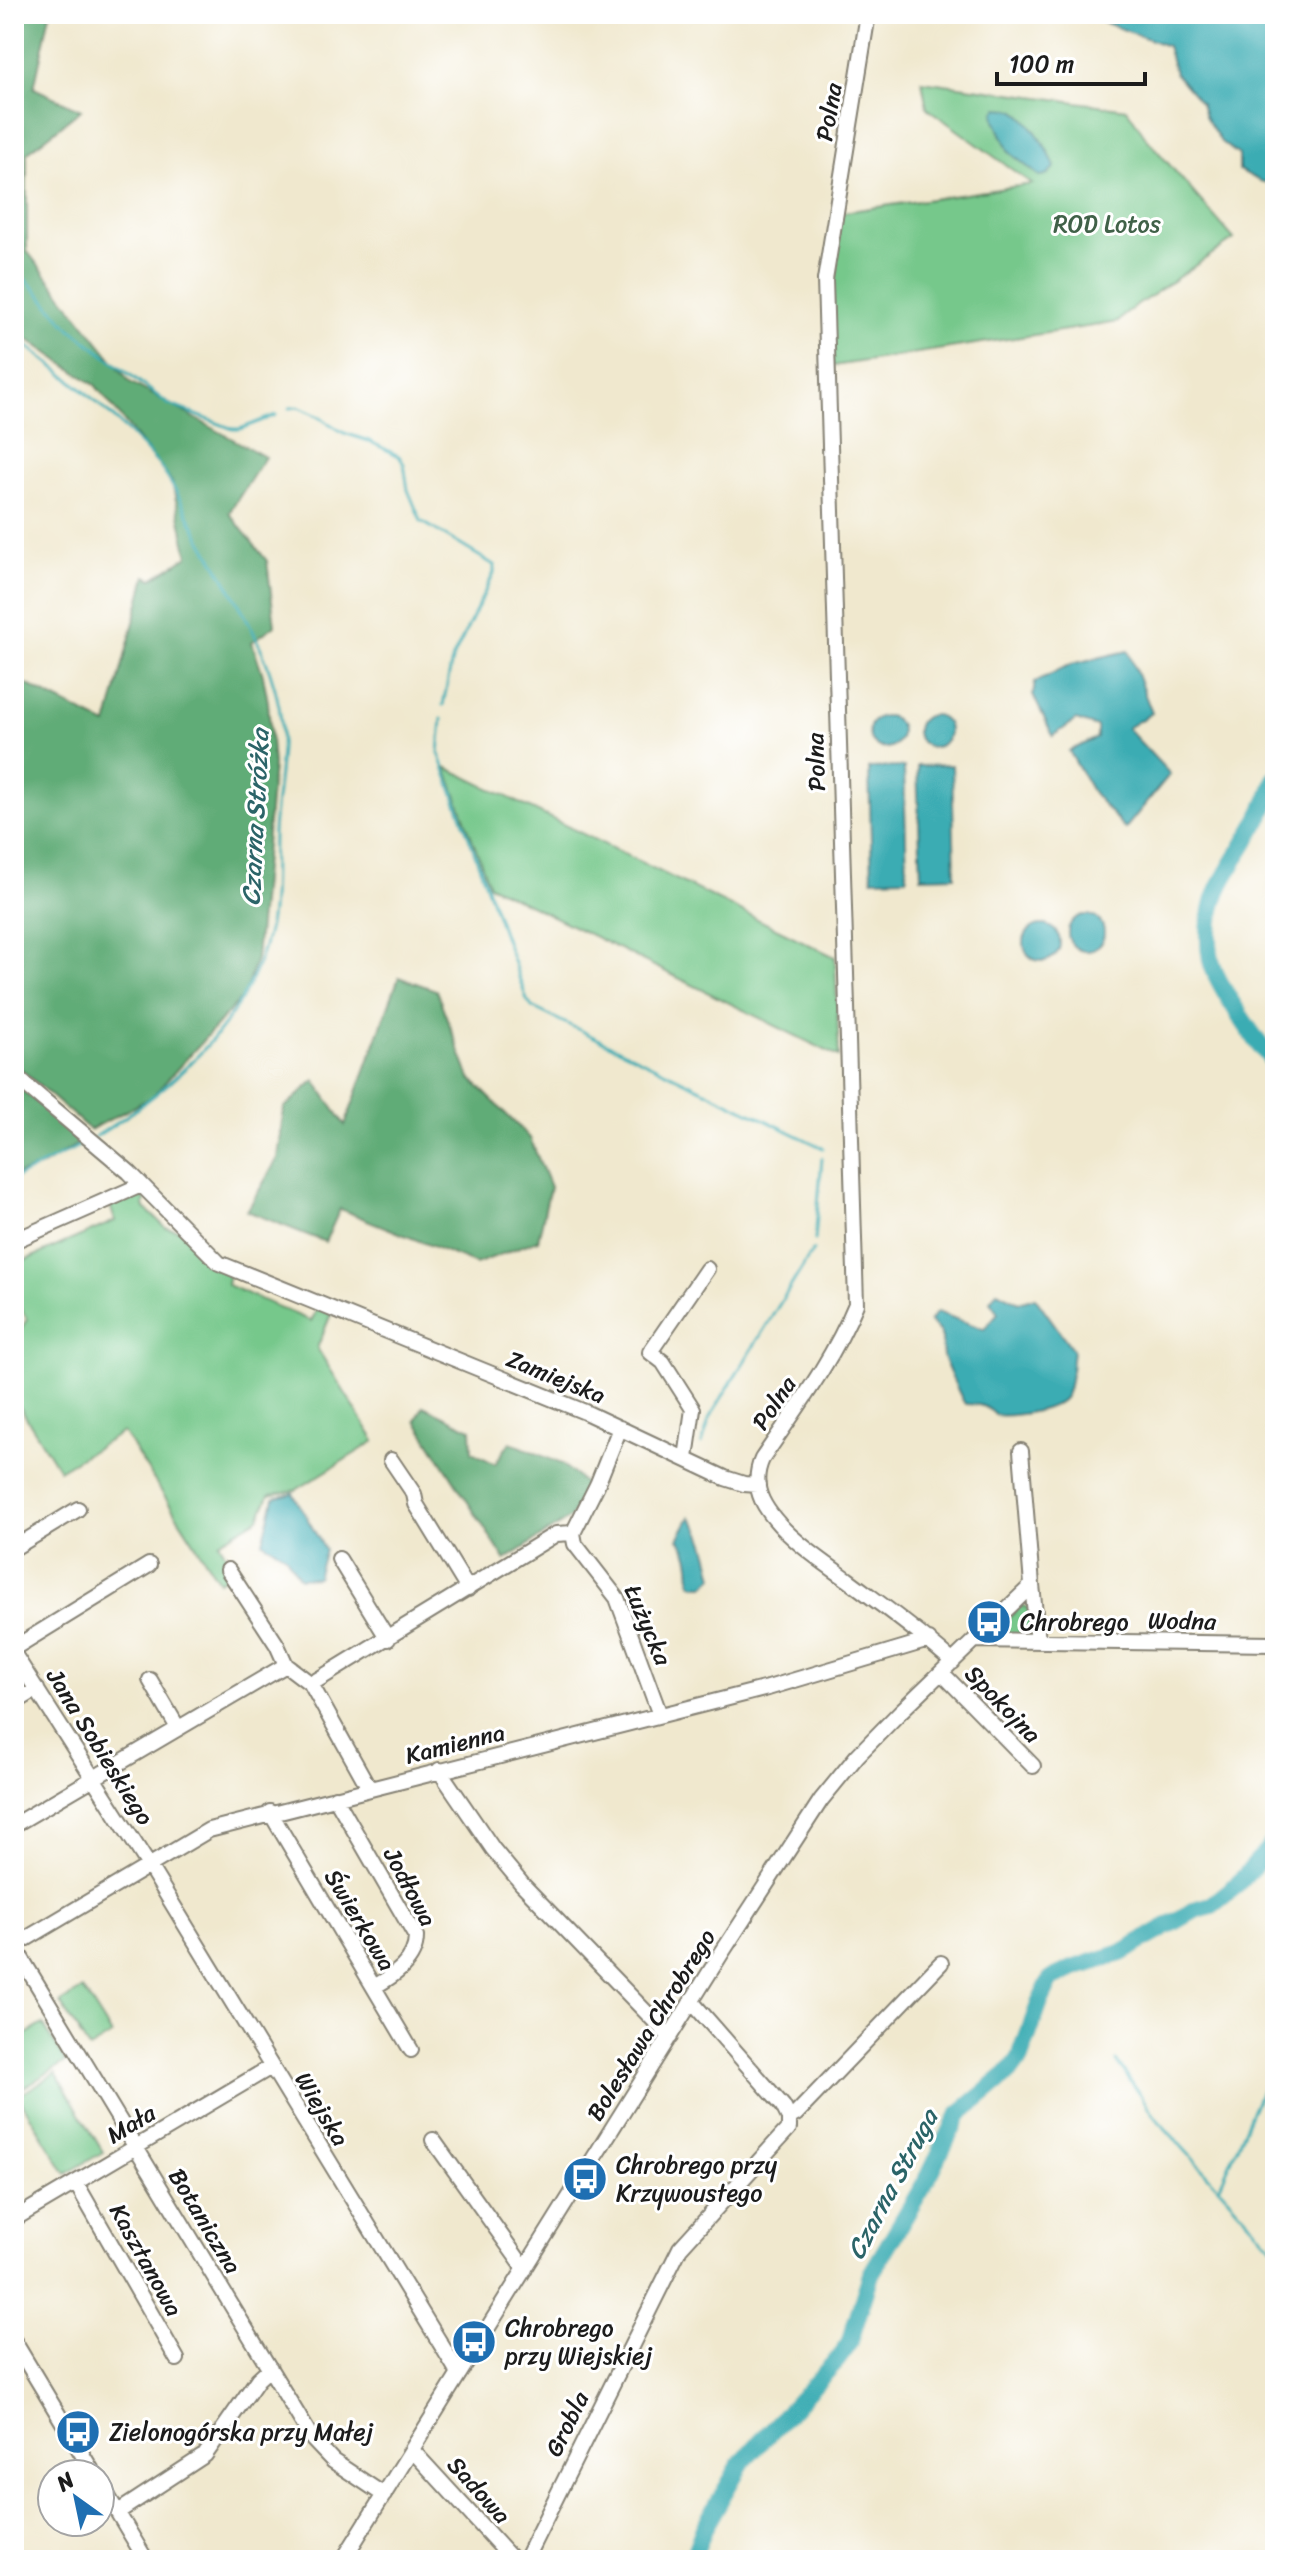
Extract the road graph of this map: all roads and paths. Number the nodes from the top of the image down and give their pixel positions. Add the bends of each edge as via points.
1 (868, 14) edge
2 (14, 1075) edge
3 (141, 1185) junction
4 (14, 1241) edge
5 (707, 1269) dead end
6 (620, 1428) junction
7 (1021, 1451) dead end
8 (686, 1458) junction
9 (391, 1460) dead end
10 (758, 1485) junction
11 (78, 1509) dead end
12 (573, 1533) junction
13 (14, 1548) edge
14 (339, 1559) dead end
15 (149, 1565) dead end
16 (228, 1570) dead end
17 (1032, 1585) junction
18 (468, 1589) junction
19 (388, 1639) junction
20 (929, 1640) junction
21 (975, 1640) junction
22 (1038, 1641) junction
23 (1275, 1644) edge
24 (14, 1651) edge
25 (953, 1662) junction
26 (286, 1665) junction
27 (942, 1673) junction
28 (150, 1680) dead end
29 (311, 1684) junction
30 (37, 1689) junction
31 (14, 1703) edge
32 (660, 1715) junction
33 (178, 1728) junction
34 (1033, 1766) dead end
35 (439, 1770) junction
36 (93, 1777) junction
37 (369, 1788) junction
38 (335, 1797) junction
39 (270, 1812) junction
40 (14, 1825) edge
41 (148, 1864) junction
42 (14, 1946) edge
43 (941, 1963) dead end
44 (374, 1987) junction
45 (692, 2002) junction
46 (670, 2037) junction
47 (411, 2050) dead end
48 (271, 2067) junction
49 (789, 2118) junction
50 (433, 2140) dead end
51 (136, 2147) junction
52 (76, 2183) junction
53 (14, 2219) edge
54 (525, 2269) junction
55 (14, 2341) edge
56 (177, 2359) dead end
57 (270, 2368) junction
58 (459, 2374) junction
59 (412, 2450) junction
60 (84, 2458) edge
61 (384, 2495) junction
62 (116, 2509) edge
63 (118, 2512) junction
64 (146, 2560) edge
65 (343, 2560) edge
66 (513, 2560) edge
67 (525, 2560) edge

1 - 10 street, Polna via 825,280 856,1304 813,1384 762,1459
2 - 3 street, Zamiejska
3 - 4 street
3 - 6 street, Zamiejska via 207,1254 232,1270
5 - 8 street via 650,1352 663,1362 693,1409
6 - 8 street, Zamiejska
6 - 12 street
7 - 17 street
8 - 10 street, Zamiejska via 725,1478
9 - 18 street
10 - 20 street via 771,1514 806,1549
11 - 13 street
12 - 18 street via 556,1534
12 - 32 street, Łużycka via 575,1544 617,1598
14 - 19 street
15 - 24 street
16 - 26 street
17 - 21 street
17 - 22 street
18 - 19 street
19 - 29 street
20 - 25 street
20 - 32 street, Kamienna
21 - 22 street, Wodna
21 - 25 street
22 - 23 street, Wodna
24 - 30 street, Jana Sobieskiego
25 - 27 street, Bolesława Chrobrego
26 - 29 street
26 - 33 street
27 - 34 street, Spokojna
27 - 45 street, Bolesława Chrobrego via 857,1756 821,1800
28 - 33 street
29 - 37 street
30 - 31 street
30 - 36 street, Jana Sobieskiego
32 - 35 street, Kamienna
33 - 36 street
35 - 37 street, Kamienna
35 - 46 street via 522,1884
36 - 40 street
36 - 41 street, Jana Sobieskiego
37 - 38 street, Kamienna
38 - 39 street, Kamienna
38 - 44 street, Jodłowa via 416,1937 408,1961
39 - 41 street, Kamienna via 209,1830
39 - 44 street, Świerkowa
41 - 42 street, Kamienna
41 - 48 street, Wiejska
42 - 51 street, Botaniczna
43 - 49 street, Grobla
44 - 47 street, Świerkowa
45 - 46 street, Bolesława Chrobrego
45 - 49 street
46 - 54 street, Bolesława Chrobrego
48 - 51 street, Mała
48 - 58 street, Wiejska
49 - 67 street, Grobla via 789,2128 771,2150 680,2248
50 - 54 street
51 - 52 street, Mała
51 - 57 street, Botaniczna
52 - 53 street, Mała
52 - 56 street, Kasztanowa
54 - 58 street, Bolesława Chrobrego
55 - 60 street
57 - 61 street, Botaniczna via 323,2451
57 - 63 street via 205,2455
58 - 59 street, Bolesława Chrobrego
59 - 61 street, Bolesława Chrobrego
59 - 66 street, Sadowa
61 - 65 street, Bolesława Chrobrego
62 - 63 street
63 - 64 street

